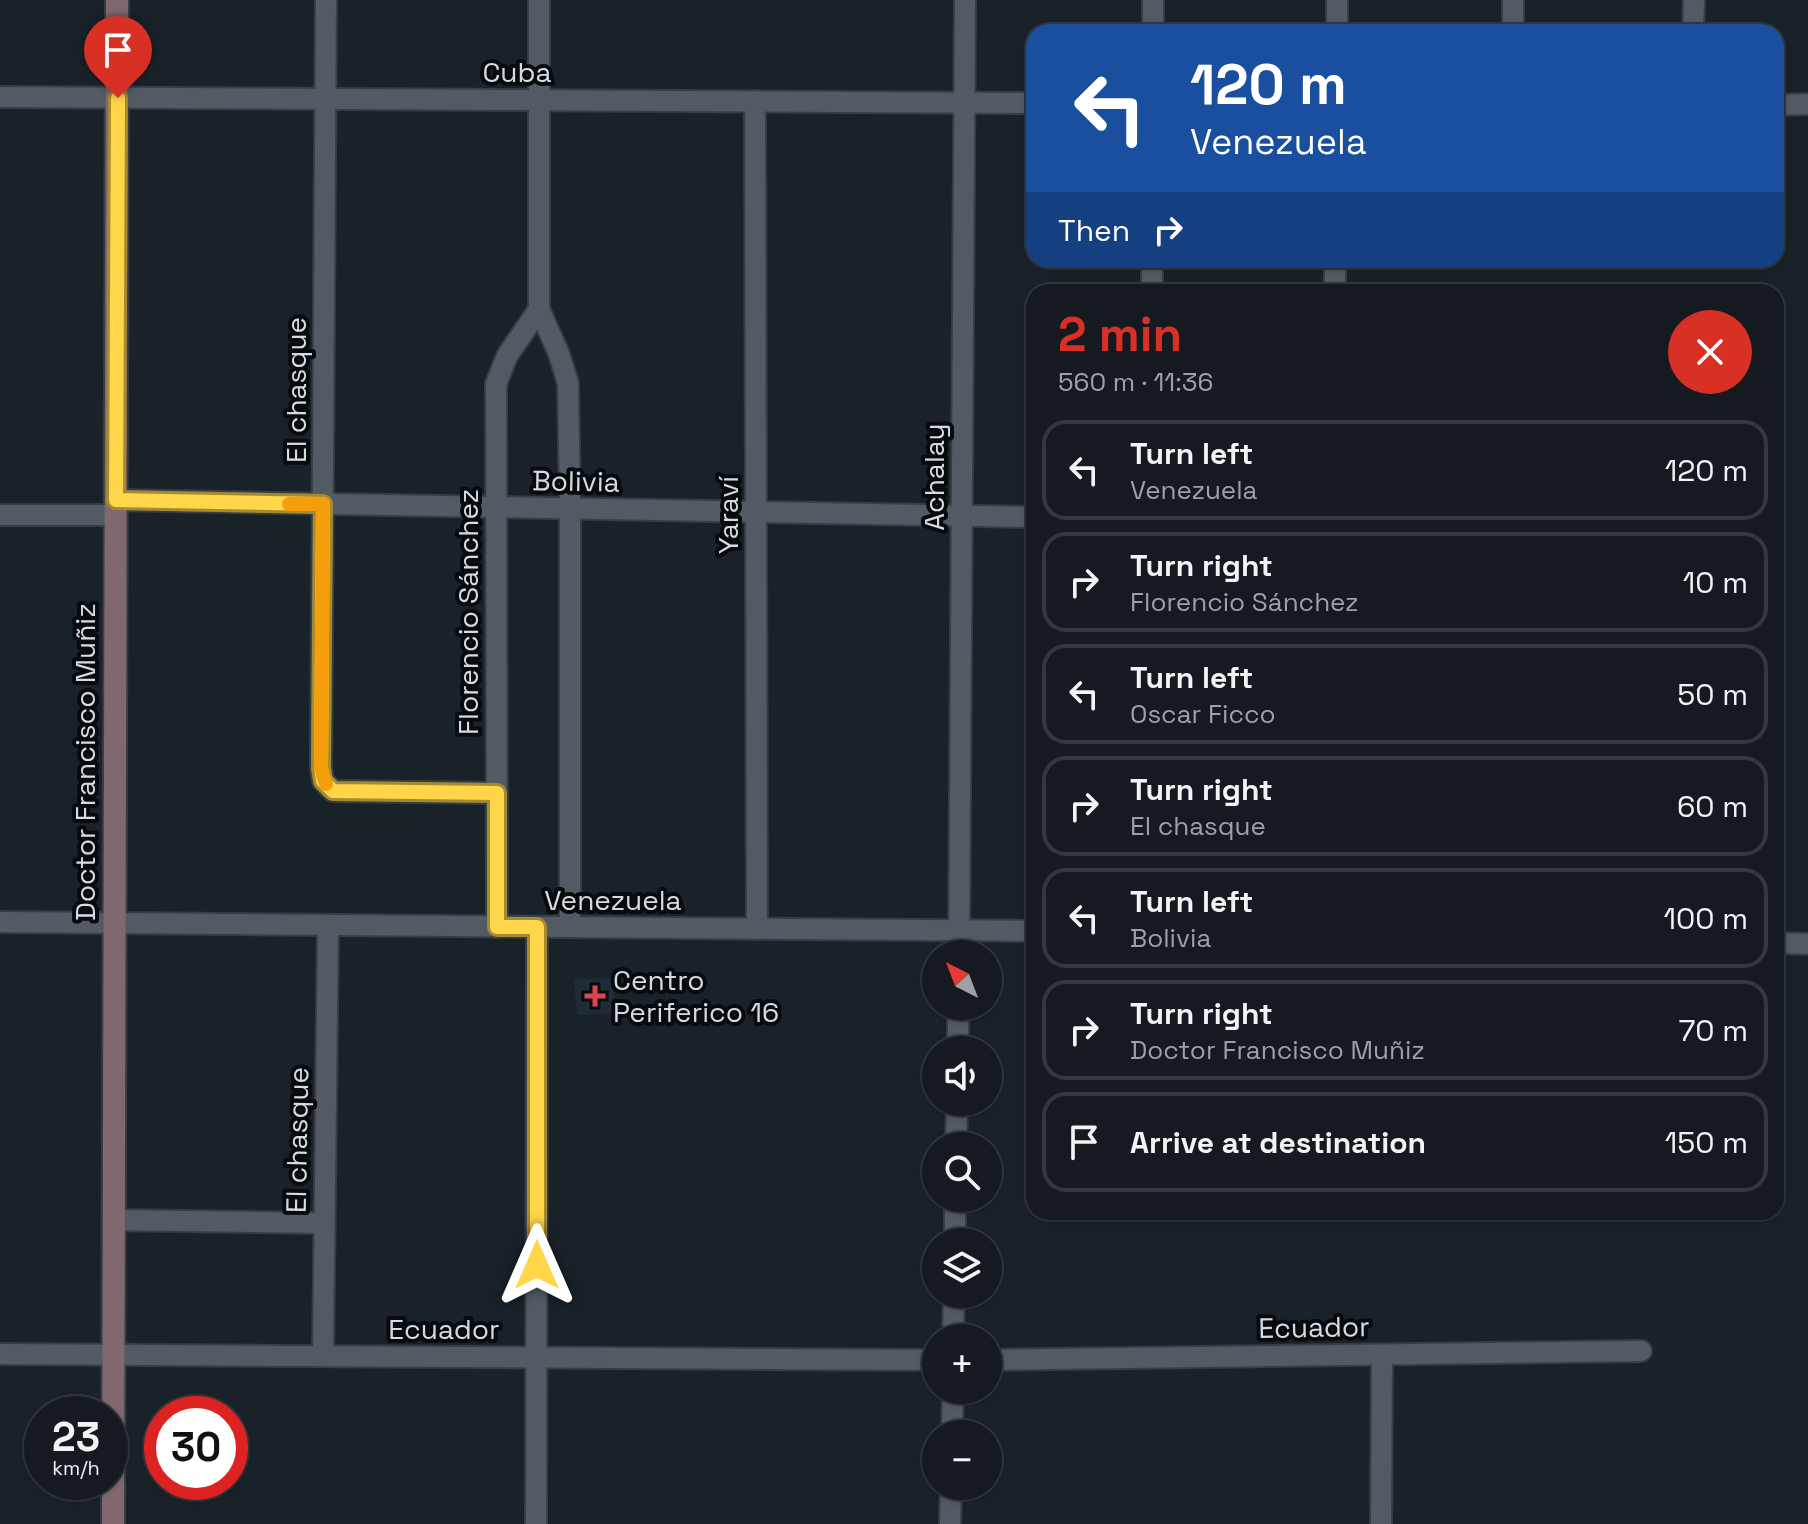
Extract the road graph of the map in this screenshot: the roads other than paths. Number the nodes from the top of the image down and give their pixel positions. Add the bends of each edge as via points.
1 (117, 0) edge
2 (326, 0) edge
3 (539, 0) edge
4 (965, 0) edge
5 (1153, 0) edge
6 (1337, 0) edge
7 (1513, 0) edge
8 (1694, 0) edge
9 (1153, 24) edge
10 (1337, 24) edge
11 (1513, 24) edge
12 (1693, 24) edge
13 (0, 97) edge
14 (118, 98) junction
15 (326, 99) junction
16 (539, 100) junction
17 (755, 101) junction
18 (965, 103) junction
19 (1026, 103) edge
20 (1808, 104) edge
21 (1784, 105) edge
22 (539, 309) junction
23 (323, 504) junction
24 (495, 507) junction
25 (116, 508) junction
26 (570, 509) junction
27 (756, 512) junction
28 (0, 515) edge
29 (962, 516) junction
30 (1026, 517) edge
31 (497, 793) junction
32 (0, 922) edge
33 (115, 923) junction
34 (328, 925) junction
35 (497, 927) junction
36 (537, 927) junction
37 (570, 927) junction
38 (757, 929) junction
39 (959, 931) junction
40 (1026, 931) edge
41 (959, 940) edge
42 (1784, 943) edge
43 (1808, 944) edge
44 (114, 1220) junction
45 (324, 1223) junction
46 (1641, 1351) dead end
47 (0, 1354) edge
48 (113, 1355) junction
49 (1382, 1355) junction
50 (323, 1356) junction
51 (537, 1357) junction
52 (922, 1360) edge
53 (1002, 1360) edge
54 (951, 1500) edge
55 (113, 1524) edge
56 (536, 1524) edge
57 (950, 1524) edge
58 (1381, 1524) edge

1 - 14 main road, Doctor Francisco Muñiz
2 - 15 street, El chasque
3 - 16 street
4 - 18 street, Achalay
5 - 9 street
6 - 10 street
7 - 11 street
8 - 12 street
13 - 14 street, Cuba
14 - 15 street, Cuba
14 - 25 main road, Doctor Francisco Muñiz
15 - 16 street, Cuba
15 - 23 street, El chasque
16 - 17 street, Cuba
16 - 22 street
17 - 18 street, Cuba
17 - 27 street, Yaraví
18 - 19 street, Cuba
18 - 29 street, Achalay
20 - 21 street
22 - 24 street, Florencio Sánchez via 507,356 496,384
22 - 26 street via 568,383
23 - 24 street, Bolivia
23 - 25 street, Bolivia
23 - 31 street, El chasque via 323,781 333,791
24 - 26 street, Bolivia
24 - 31 street, Florencio Sánchez
25 - 28 street, Bolivia
25 - 33 main road, Doctor Francisco Muñiz
26 - 27 street, Bolivia
26 - 37 street
27 - 29 street, Bolivia
27 - 38 street, Yaraví
29 - 30 street, Bolivia
29 - 39 street, Achalay
31 - 35 street, Florencio Sánchez
32 - 33 street, Venezuela
33 - 34 street, Venezuela
33 - 44 main road, Doctor Francisco Muñiz
34 - 35 street, Venezuela
34 - 45 street, El chasque
35 - 36 street, Venezuela
36 - 37 street, Venezuela
36 - 51 street
37 - 38 street, Venezuela
38 - 39 street, Venezuela
39 - 40 street, Venezuela
39 - 41 street, Achalay
42 - 43 street
44 - 45 street
44 - 48 main road, Doctor Francisco Muñiz
45 - 50 street, El chasque
46 - 49 street, Ecuador
47 - 48 street, Ecuador
48 - 50 street, Ecuador
48 - 55 main road, Doctor Francisco Muñiz
49 - 53 street, Ecuador
49 - 58 street
50 - 51 street, Ecuador
51 - 52 street, Ecuador
51 - 56 street
54 - 57 street

